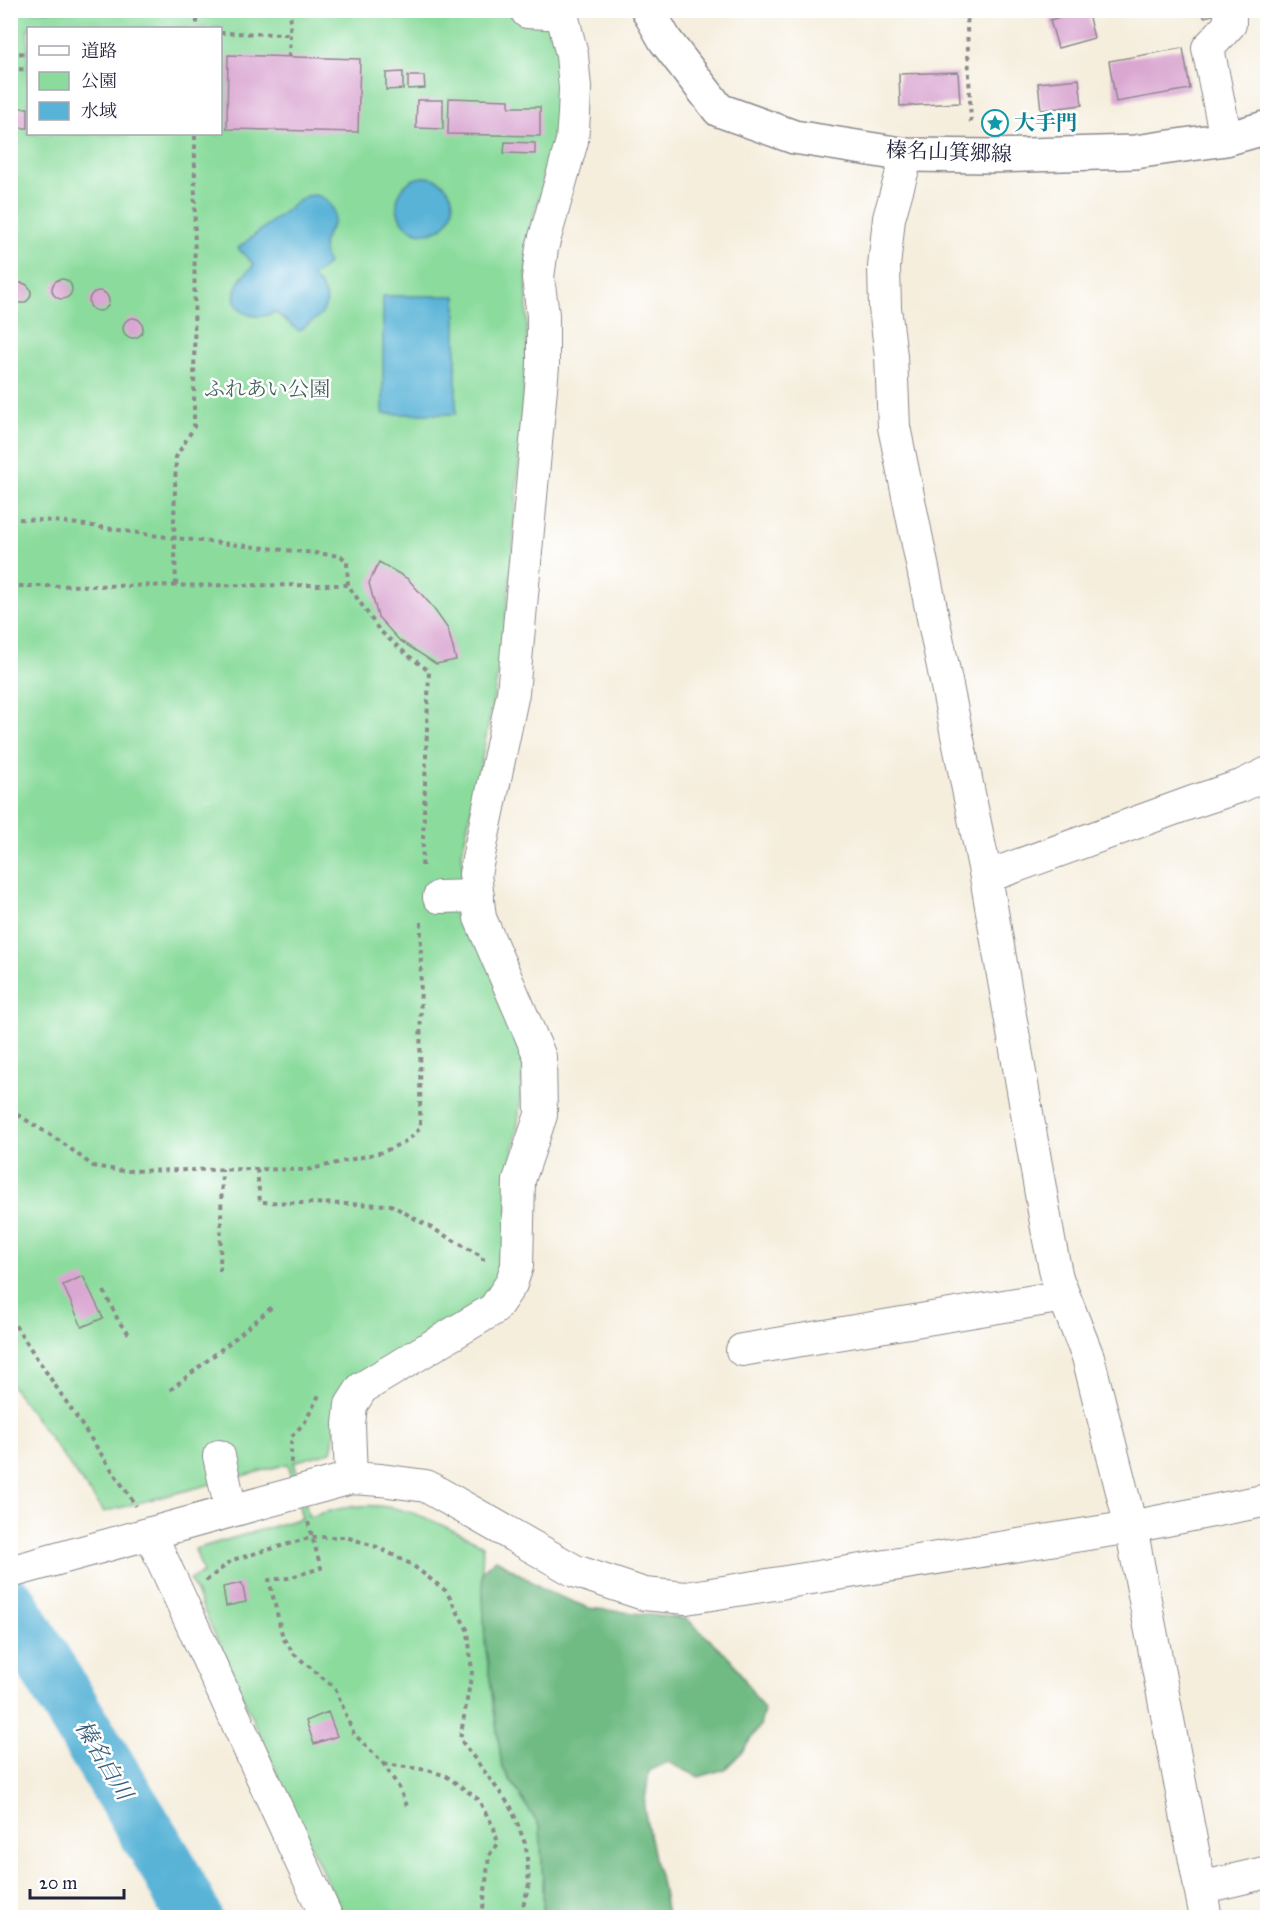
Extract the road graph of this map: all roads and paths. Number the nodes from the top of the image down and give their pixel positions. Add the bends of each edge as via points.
1 (197, 10) edge
2 (291, 10) edge
3 (561, 10) edge
4 (648, 10) edge
5 (968, 10) edge
6 (1230, 10) edge
7 (197, 27) edge
8 (222, 33) edge
9 (290, 34) junction
10 (27, 53) edge
11 (10, 54) edge
12 (289, 57) dead end
13 (10, 68) edge
14 (27, 70) edge
15 (1268, 127) edge
16 (195, 135) edge
17 (1226, 139) junction
18 (907, 155) junction
19 (971, 155) junction
20 (10, 519) edge
21 (174, 537) junction
22 (176, 585) junction
23 (348, 585) junction
24 (10, 586) edge
25 (1268, 773) edge
26 (986, 877) junction
27 (478, 896) junction
28 (427, 898) junction
29 (10, 1110) edge
30 (222, 1169) junction
31 (257, 1169) junction
32 (483, 1264) dead end
33 (220, 1271) dead end
34 (104, 1291) dead end
35 (1064, 1296) junction
36 (272, 1307) dead end
37 (10, 1318) edge
38 (129, 1334) dead end
39 (742, 1350) dead end
40 (170, 1390) dead end
41 (291, 1437) dead end
42 (219, 1456) dead end
43 (294, 1472) dead end
44 (351, 1478) junction
45 (1268, 1500) edge
46 (231, 1511) junction
47 (307, 1519) dead end
48 (1131, 1527) junction
49 (141, 1528) junction
50 (313, 1538) junction
51 (10, 1572) edge
52 (200, 1584) dead end
53 (383, 1764) junction
54 (408, 1808) dead end
55 (1268, 1872) edge
56 (1203, 1903) edge
57 (327, 1917) edge
58 (482, 1917) edge
59 (520, 1917) edge

1 - 7 path
2 - 9 path
3 - 27 street via 573,55 573,141 542,248 538,278 543,366 513,693 475,874
4 - 18 main road, 榛名山箕郷線 via 665,40 719,110 794,137
5 - 19 path
6 - 17 street via 1230,24 1208,48
8 - 9 path
9 - 12 path
10 - 11 path
13 - 14 path
15 - 17 main road, 榛名山箕郷線
16 - 21 path via 194,427 176,457
17 - 19 main road, 榛名山箕郷線 via 1135,152
18 - 19 main road, 榛名山箕郷線
18 - 26 street via 889,218 884,267 894,427
20 - 21 path via 79,523
21 - 22 path
21 - 23 path via 341,556 347,562
22 - 23 path
22 - 24 path
23 - 28 path via 379,630 429,671
25 - 26 street
26 - 35 street via 1049,1240
27 - 28 street
27 - 44 street via 480,918 540,1057 541,1115 519,1180 517,1266 511,1284 494,1309 368,1373 351,1405
28 - 31 path via 420,1128 408,1140 383,1152 307,1170
29 - 30 path via 93,1166 123,1171
30 - 31 path
30 - 33 path
31 - 32 path via 260,1202 391,1204 483,1257
34 - 38 path
35 - 39 street
35 - 48 street via 1088,1357
36 - 40 path
37 - 49 path
41 - 43 path
42 - 46 street
44 - 46 street
44 - 48 street via 426,1486 575,1571 644,1594 686,1598
45 - 48 street
46 - 49 street
47 - 50 path
48 - 56 street
49 - 51 street
49 - 57 street
50 - 52 path via 232,1560
50 - 53 path via 321,1568 269,1580 283,1638 294,1654 335,1688 354,1734
50 - 59 path via 346,1538 377,1547 411,1564 446,1591 468,1631 472,1672 460,1739 511,1807 526,1846 529,1884
53 - 54 path
53 - 58 path via 446,1776 478,1799 498,1844 489,1855
55 - 56 street

